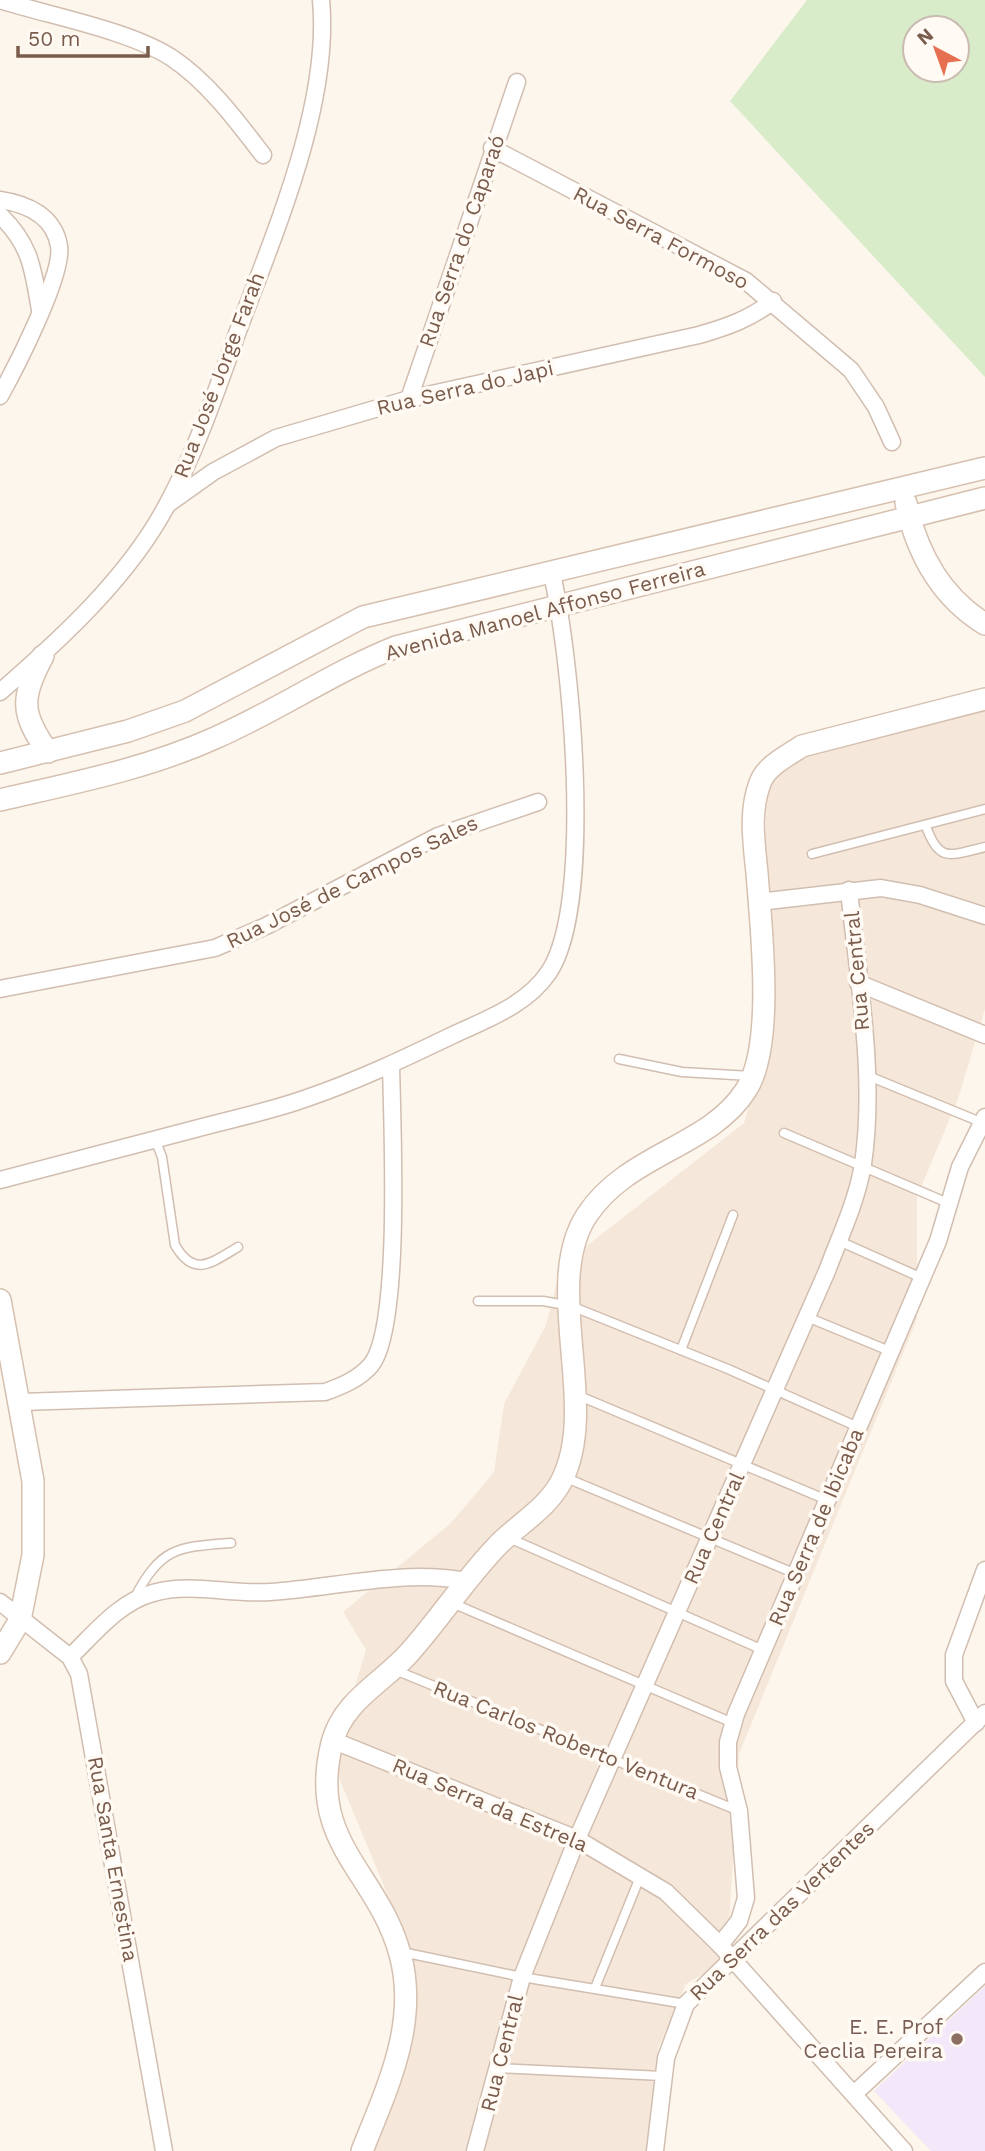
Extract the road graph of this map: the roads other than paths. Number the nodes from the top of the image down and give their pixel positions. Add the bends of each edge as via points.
1 (0, 0) edge
2 (321, 0) edge
3 (517, 82) dead end
4 (492, 148) junction
5 (263, 155) dead end
6 (0, 200) edge
7 (0, 215) edge
8 (773, 301) junction
9 (40, 312) junction
10 (0, 396) edge
11 (409, 399) junction
12 (892, 442) dead end
13 (985, 468) edge
14 (903, 487) junction
15 (985, 498) edge
16 (168, 504) junction
17 (909, 516) junction
18 (551, 570) junction
19 (560, 606) junction
20 (985, 624) edge
21 (43, 656) junction
22 (0, 692) edge
23 (985, 699) edge
24 (48, 752) junction
25 (0, 763) edge
26 (0, 800) edge
27 (538, 802) dead end
28 (985, 809) edge
29 (926, 826) junction
30 (985, 847) edge
31 (811, 854) dead end
32 (849, 890) junction
33 (759, 902) junction
34 (985, 916) edge
35 (858, 983) junction
36 (0, 989) edge
37 (985, 1035) edge
38 (619, 1059) dead end
39 (391, 1065) junction
40 (866, 1075) junction
41 (754, 1076) junction
42 (984, 1122) edge
43 (784, 1133) dead end
44 (155, 1139) junction
45 (862, 1165) junction
46 (0, 1180) edge
47 (948, 1203) junction
48 (733, 1215) dead end
49 (839, 1241) junction
50 (238, 1247) dead end
51 (923, 1278) junction
52 (0, 1300) edge
53 (478, 1301) dead end
54 (571, 1306) junction
55 (807, 1317) junction
56 (681, 1350) junction
57 (892, 1352) junction
58 (774, 1390) junction
59 (574, 1394) junction
60 (21, 1402) junction
61 (859, 1427) junction
62 (742, 1465) junction
63 (564, 1477) junction
64 (827, 1500) junction
65 (507, 1537) junction
66 (710, 1537) junction
67 (231, 1544) dead end
68 (985, 1570) edge
69 (796, 1574) junction
70 (466, 1581) junction
71 (0, 1602) edge
72 (133, 1602) junction
73 (449, 1602) junction
74 (677, 1612) junction
75 (20, 1620) junction
76 (764, 1650) junction
77 (0, 1654) edge
78 (70, 1657) junction
79 (392, 1669) junction
80 (644, 1686) junction
81 (980, 1718) edge
82 (733, 1723) junction
83 (332, 1740) junction
84 (612, 1759) junction
85 (739, 1811) junction
86 (577, 1839) junction
87 (640, 1876) junction
88 (720, 1945) junction
89 (399, 1952) junction
90 (730, 1959) junction
91 (985, 1972) edge
92 (522, 1977) junction
93 (596, 1988) junction
94 (686, 2004) junction
95 (497, 2068) junction
96 (662, 2076) junction
97 (854, 2094) junction
98 (164, 2151) edge
99 (362, 2151) edge
100 (475, 2151) edge
101 (655, 2151) edge
102 (904, 2151) edge

1 - 5 street via 117,35 172,57 236,119
2 - 16 street, Rua José Jorge Farah via 320,79 293,175 212,401
3 - 4 street, Rua Serra do Caparaó
4 - 8 street, Rua Serra Formoso via 720,265
4 - 11 street, Rua Serra do Caparaó
6 - 9 street via 20,203 45,218 55,232 60,249
7 - 9 street via 15,229 30,256
8 - 11 street, Rua Serra do Japi via 735,324 699,335
8 - 12 street, Rua Serra Formoso via 851,370
9 - 10 street
11 - 16 street, Rua Serra do Japi via 276,438
13 - 14 main road, Avenida Manoel Affonso Ferreira
14 - 17 main road
14 - 18 main road, Avenida Manoel Affonso Ferreira
15 - 17 main road, Avenida Manoel Affonso Ferreira
16 - 21 street, Rua José Jorge Farah via 73,629
17 - 19 main road, Avenida Manoel Affonso Ferreira
17 - 20 main road via 930,570 946,593
18 - 19 street
18 - 24 main road, Avenida Manoel Affonso Ferreira via 363,617 185,711 128,732
19 - 26 main road, Avenida Manoel Affonso Ferreira via 396,647 356,663 270,713 154,762
19 - 39 street via 576,795 570,918 561,950 548,974 510,1008
21 - 22 street, Rua José Jorge Farah
21 - 24 main road via 29,682 25,706 34,733
23 - 33 main road via 802,746 776,762 760,780 752,819
24 - 25 main road, Avenida Manoel Affonso Ferreira
27 - 36 street, Rua José de Campos Sales via 438,836 266,926 215,947
28 - 29 lane
29 - 30 lane via 941,853
29 - 31 lane
32 - 33 street
32 - 34 street via 881,888 920,895
32 - 35 street, Rua Central
33 - 41 main road via 765,1019
35 - 37 street
35 - 40 street, Rua Central
38 - 41 lane via 681,1072
39 - 44 street via 307,1098
39 - 60 street via 393,1230 382,1342 372,1364 347,1384 325,1392
40 - 42 lane
40 - 45 street, Rua Central
41 - 54 main road via 732,1109 713,1126 639,1165 594,1206 576,1237
42 - 47 street, Rua Serra de Ibicaba via 960,1167
43 - 45 lane
44 - 46 street
44 - 50 lane via 162,1157 175,1245 182,1257 208,1265
45 - 47 lane
45 - 49 street, Rua Central
47 - 51 street, Rua Serra de Ibicaba
48 - 56 lane
49 - 51 lane
49 - 55 street, Rua Central
51 - 57 street, Rua Serra de Ibicaba
52 - 60 main road
53 - 54 lane
54 - 56 lane
54 - 59 main road
55 - 57 lane
55 - 58 street, Rua Central
56 - 58 lane
57 - 61 street, Rua Serra de Ibicaba
58 - 61 lane
58 - 62 street, Rua Central
59 - 62 lane
59 - 63 main road via 572,1450
60 - 75 main road via 33,1481 33,1555
61 - 64 street, Rua Serra de Ibicaba
62 - 64 lane
62 - 66 street, Rua Central
63 - 65 main road via 545,1504
63 - 66 lane
64 - 69 street, Rua Serra de Ibicaba
65 - 70 main road
65 - 74 lane
66 - 69 lane
66 - 74 street, Rua Central
67 - 72 lane via 183,1547 160,1559
68 - 81 street via 954,1655 954,1681
69 - 76 street, Rua Serra de Ibicaba
70 - 72 street via 423,1575 270,1592 180,1588
70 - 73 main road
71 - 75 street
72 - 78 street via 108,1619
73 - 79 main road
73 - 80 lane
74 - 76 lane
74 - 80 street, Rua Central
75 - 77 main road
75 - 78 street
76 - 82 street, Rua Serra de Ibicaba
78 - 98 street, Rua Santa Ernestina via 83,1689
79 - 83 main road via 343,1715
79 - 84 lane, Rua Carlos Roberto Ventura
80 - 82 lane
80 - 84 street, Rua Central
81 - 90 street, Rua Serra das Vertentes
82 - 85 street, Rua Serra de Ibicaba via 727,1742 728,1766
83 - 86 street, Rua Serra da Estrela
83 - 89 main road via 325,1781 327,1811
84 - 85 lane, Rua Carlos Roberto Ventura
84 - 86 street, Rua Central
85 - 88 street, Rua Serra de Ibicaba via 744,1909
86 - 87 street, Rua Serra da Estrela
86 - 92 street, Rua Central
87 - 88 street, Rua Serra da Estrela via 680,1905
87 - 93 lane
88 - 90 street, Rua Serra da Estrela
89 - 92 lane
89 - 99 main road via 405,2000 403,2034 392,2076
90 - 94 street, Rua Serra das Vertentes
90 - 97 street, Rua Serra da Estrela
91 - 97 street
92 - 93 lane
92 - 95 street, Rua Central
93 - 94 lane
94 - 96 street, Rua Serra das Vertentes
95 - 96 lane
95 - 100 street, Rua Central
96 - 101 street, Rua Serra das Vertentes
97 - 102 street, Rua Serra da Estrela

